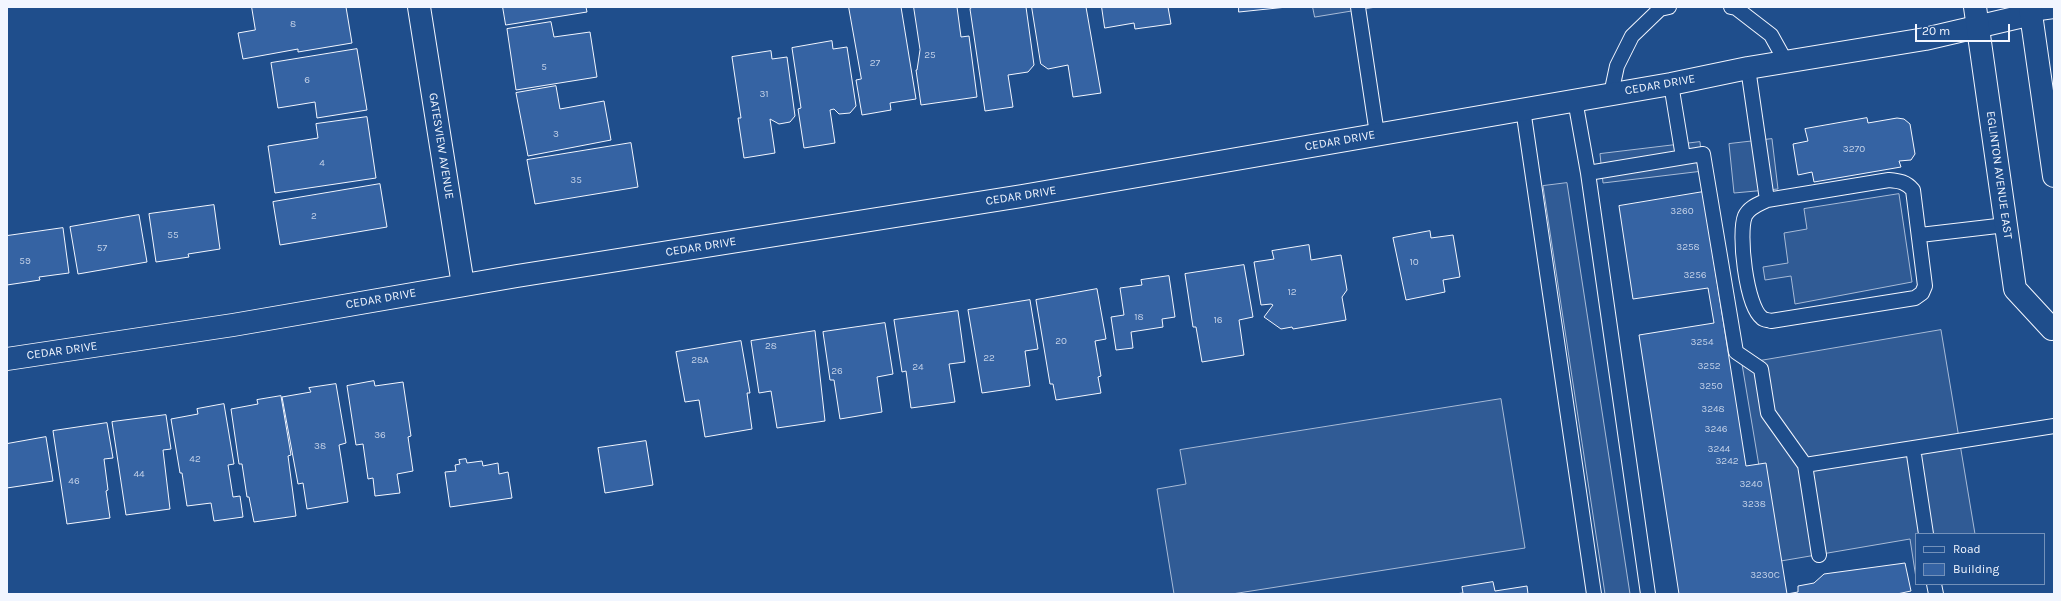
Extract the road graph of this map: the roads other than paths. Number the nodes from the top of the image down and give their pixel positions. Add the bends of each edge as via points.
1 (419, 7) edge
2 (1358, 7) edge
3 (1669, 7) edge
4 (1731, 7) edge
5 (2031, 10) edge
6 (2054, 10) edge
7 (1977, 16) edge
8 (1786, 62) junction
9 (1748, 68) junction
10 (1671, 84) junction
11 (1611, 94) junction
12 (1575, 100) junction
13 (1523, 109) junction
14 (1377, 134) junction
15 (1683, 157) junction
16 (1588, 173) junction
17 (2054, 176) edge
18 (1767, 200) junction
19 (2006, 225) junction
20 (1920, 235) junction
21 (463, 285) junction
22 (2053, 331) edge
23 (7, 359) edge
24 (2054, 426) edge
25 (1913, 448) junction
26 (1805, 465) junction
27 (1926, 533) edge
28 (1819, 555) dead end
29 (1594, 594) edge
30 (1648, 594) edge

1 - 21 street, GATESVIEW AVENUE
2 - 14 lane
3 - 11 lane via 1660,9 1632,36 1618,66
4 - 8 lane via 1736,8 1771,35
5 - 6 lane
5 - 7 street, CEDAR DRIVE
5 - 17 street
7 - 8 street, CEDAR DRIVE via 1925,39
7 - 19 street, EGLINTON AVENUE EAST
8 - 9 street, CEDAR DRIVE
9 - 10 street, CEDAR DRIVE
9 - 18 lane
10 - 11 street, CEDAR DRIVE
10 - 15 lane
11 - 12 street, CEDAR DRIVE
12 - 13 street, CEDAR DRIVE
12 - 16 lane
13 - 14 street, CEDAR DRIVE
13 - 29 lane
14 - 21 street, CEDAR DRIVE via 1022,196
15 - 16 lane
15 - 26 lane via 1703,154 1736,352 1761,369 1768,413
16 - 30 lane
18 - 20 lane via 1889,180 1902,181 1913,190
18 - 20 lane via 1752,207 1745,215 1741,233 1751,299 1762,318 1771,321 1915,298 1922,293 1925,286
19 - 20 lane
19 - 22 street, EGLINTON AVENUE EAST via 2016,289
21 - 23 street, CEDAR DRIVE via 233,325
24 - 25 lane
25 - 26 lane
25 - 27 lane
26 - 28 lane

